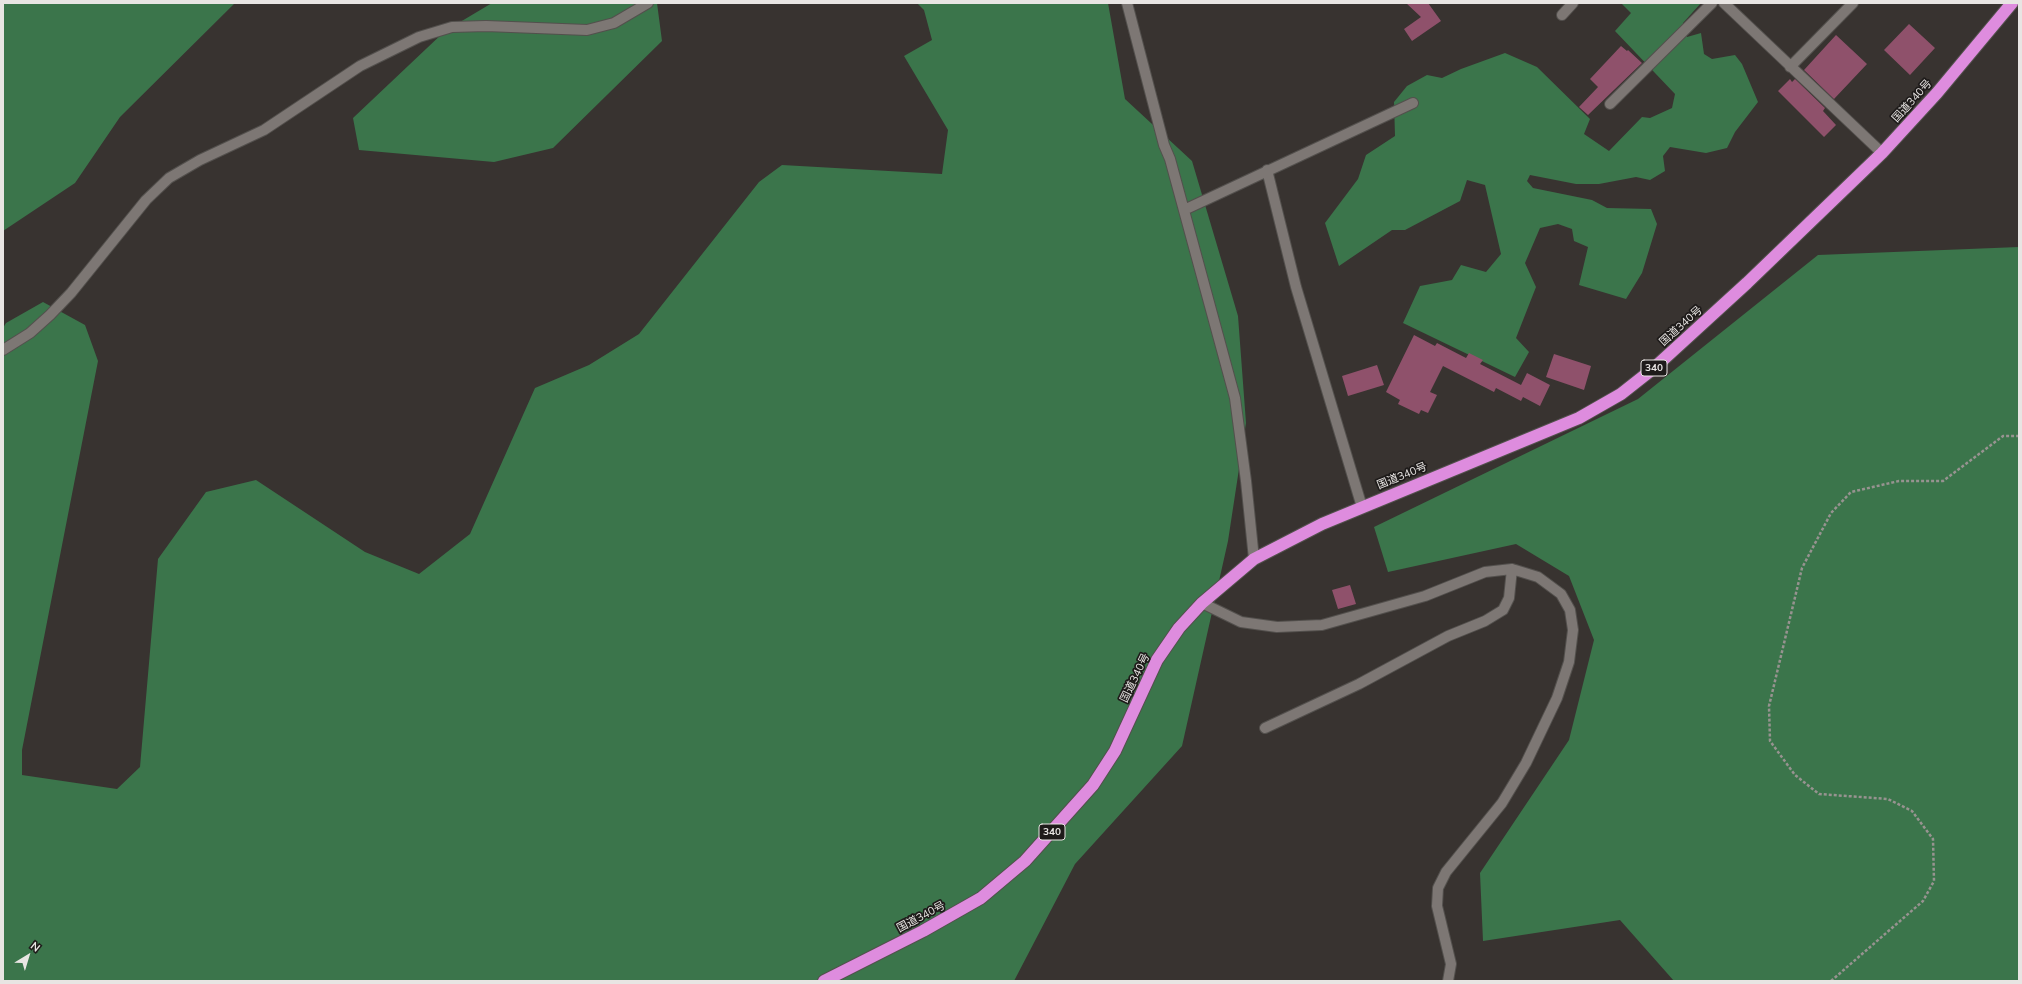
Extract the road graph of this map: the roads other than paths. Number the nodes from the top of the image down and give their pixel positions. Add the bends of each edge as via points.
1 (648, 3) edge
2 (1126, 3) edge
3 (1573, 3) edge
4 (1712, 3) edge
5 (1724, 3) edge
6 (1853, 3) edge
7 (2012, 3) edge
8 (1562, 16) dead end
9 (1790, 67) junction
10 (1413, 103) dead end
11 (1610, 104) dead end
12 (1882, 153) junction
13 (1267, 170) junction
14 (1184, 210) junction
15 (3, 350) edge
16 (1362, 507) junction
17 (1254, 560) junction
18 (1512, 569) junction
19 (1202, 603) junction
20 (1265, 728) dead end
21 (824, 981) edge
22 (1448, 981) edge

1 - 15 street via 614,23 587,30 452,27 419,36 360,66 264,130 200,160 169,178 146,200 71,293 50,315 30,333
2 - 14 street
3 - 8 street
4 - 11 street
5 - 9 street
6 - 9 street
7 - 12 highway, 国道340号 / 340 via 1938,93
9 - 12 street
10 - 13 street
12 - 16 highway, 国道340号 / 340 via 1690,336 1622,394 1579,418
13 - 14 street
13 - 16 street via 1296,287
14 - 17 street via 1235,398
16 - 17 highway, 国道340号 / 340 via 1287,541
17 - 19 highway, 国道340号 / 340
18 - 19 street via 1485,572 1425,596 1322,625 1277,626 1241,622
18 - 20 street via 1509,598 1503,610 1485,621 1448,636 1359,684
18 - 22 street via 1538,577 1561,594 1570,610 1573,630 1570,662 1557,698 1526,763 1502,803 1446,872 1438,888 1437,906 1451,964
19 - 21 highway, 国道340号 / 340 via 1179,628 1157,660 1115,752 1093,785 1025,861 981,898 923,932

